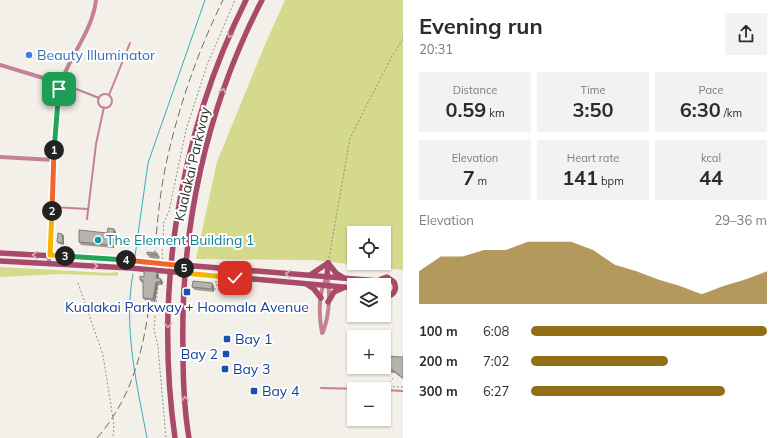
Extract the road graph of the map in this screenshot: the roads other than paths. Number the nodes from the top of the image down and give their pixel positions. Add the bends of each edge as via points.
1 (96, 0) edge
2 (262, 0) edge
3 (246, 1) edge
4 (130, 43) dead end
5 (0, 65) edge
6 (60, 83) junction
7 (109, 95) junction
8 (99, 98) junction
9 (104, 107) junction
10 (0, 157) edge
11 (54, 160) junction
12 (52, 207) junction
13 (88, 209) junction
14 (87, 219) dead end
15 (0, 253) edge
16 (50, 255) junction
17 (0, 261) edge
18 (50, 263) junction
19 (328, 263) junction
20 (172, 264) junction
21 (184, 266) junction
22 (171, 272) junction
23 (184, 273) junction
24 (308, 276) junction
25 (327, 277) junction
26 (344, 279) junction
27 (347, 279) edge
28 (391, 279) edge
29 (304, 284) junction
30 (322, 285) junction
31 (329, 286) junction
32 (345, 287) joint
33 (391, 295) edge
34 (321, 298) junction
35 (328, 302) junction
36 (321, 388) dead end
37 (347, 389) edge
38 (391, 390) edge
39 (403, 391) edge
40 (175, 438) edge
41 (189, 438) edge

1 - 6 street via 89,26
21 -> 2 main road, Kualakai Parkway via 193,203 212,127 229,73
3 -> 20 main road, Kualakai Parkway via 213,78 190,153 179,208
4 - 7 lane
5 - 6 street
6 - 8 lane
6 - 11 street
7 - 8 lane
7 - 9 lane via 111,104
8 - 9 lane via 100,104
9 - 13 lane via 96,144
10 - 11 street
11 - 12 street
12 - 13 lane
12 - 16 street
13 - 14 lane
16 -> 15 main road
16 - 18 street
16 - 20 main road
17 - 18 main road
18 -> 22 main road
19 - 24 main road
19 - 25 main road
19 - 26 main road
20 - 21 main road
20 - 22 main road, Kualakai Parkway
21 - 23 main road, Kualakai Parkway
24 -> 21 main road
22 - 23 main road
22 -> 40 main road, Kualakai Parkway via 168,339
23 - 29 main road
41 -> 23 main road, Kualakai Parkway via 183,378
24 - 25 main road
25 - 26 main road
25 - 30 street
25 - 31 street
26 - 27 main road
28 - 33 main road via 396,284
29 - 30 main road
29 - 34 main road via 314,289
30 - 31 main road
30 - 34 street
31 - 32 main road
31 - 35 street
32 - 35 main road via 334,292
34 - 35 street via 322,333
36 - 37 lane
38 - 39 lane

